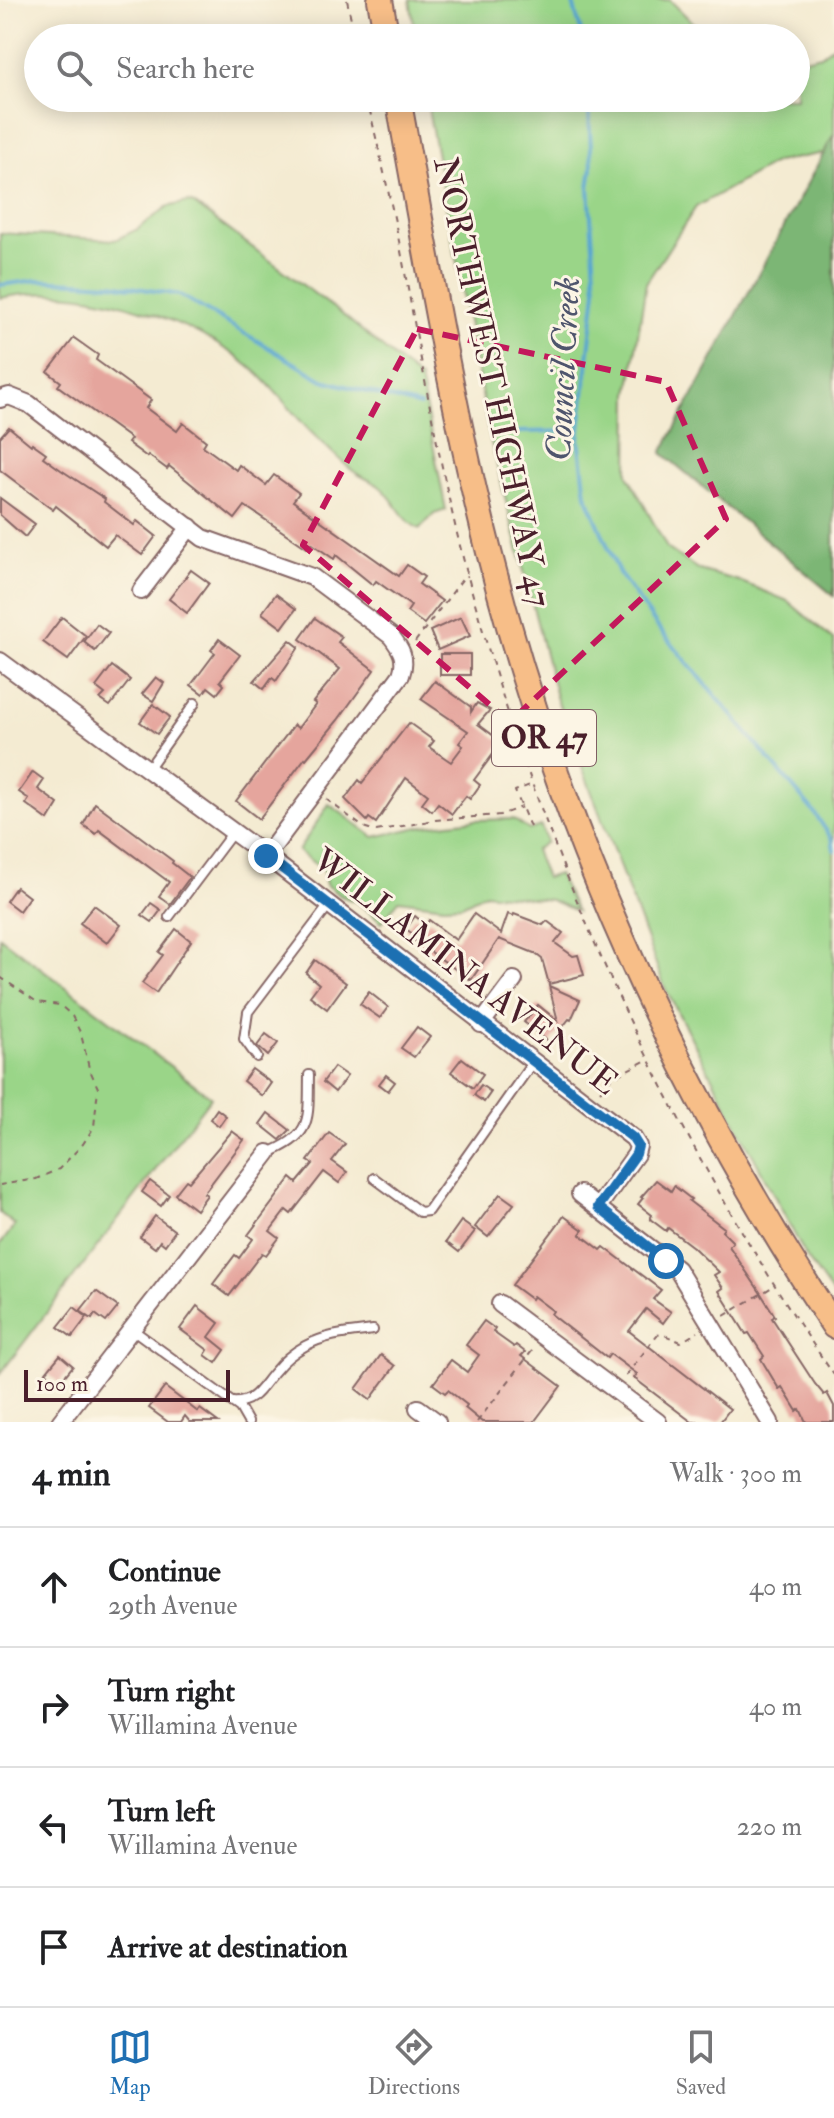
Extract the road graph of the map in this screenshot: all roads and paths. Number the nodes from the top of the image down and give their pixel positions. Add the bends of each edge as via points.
1 (347, 0) edge
2 (380, 0) edge
3 (352, 24) edge
4 (384, 24) edge
5 (401, 112) edge
6 (5, 397) edge
7 (190, 527) junction
8 (468, 576) dead end
9 (141, 591) dead end
10 (404, 656) junction
11 (0, 661) edge
12 (195, 703) dead end
13 (148, 769) junction
14 (532, 784) dead end
15 (315, 791) junction
16 (522, 807) junction
17 (530, 827) dead end
18 (233, 832) junction
19 (266, 856) junction
20 (329, 905) junction
21 (169, 917) dead end
22 (0, 977) edge
23 (514, 980) dead end
24 (481, 1024) junction
25 (257, 1057) dead end
26 (648, 1060) dead end
27 (533, 1062) junction
28 (309, 1075) dead end
29 (589, 1105) junction
30 (268, 1153) joint
31 (374, 1178) dead end
32 (0, 1185) edge
33 (580, 1194) dead end
34 (598, 1207) junction
35 (775, 1286) dead end
36 (500, 1304) dead end
37 (710, 1325) junction
38 (834, 1326) edge
39 (132, 1329) junction
40 (373, 1330) dead end
41 (543, 1336) junction
42 (615, 1390) junction
43 (232, 1402) junction
44 (418, 1408) dead end
45 (60, 1422) edge
46 (248, 1422) edge
47 (437, 1422) edge
48 (477, 1422) edge
49 (658, 1422) edge
50 (770, 1422) edge

1 - 3 path
2 - 4 main road
5 - 38 main road, NORTHWEST HIGHWAY 47 / OR 47 via 476,501 556,773 662,1029 733,1162
6 - 7 street via 29,404
7 - 9 street
7 - 10 street via 214,543 312,577 391,636
8 - 10 path
10 - 15 street via 395,685
11 - 13 street, WILLAMINA AVENUE
12 - 13 lane
13 - 18 street, WILLAMINA AVENUE
14 - 16 path via 515,791
15 - 16 path via 376,831 500,815
15 - 19 street
16 - 17 path
18 - 19 street, WILLAMINA AVENUE
18 - 21 lane
19 - 20 street, WILLAMINA AVENUE
20 - 24 street, WILLAMINA AVENUE
20 - 25 lane via 248,1012 244,1039
22 - 32 path via 22,994 60,1005 72,1016 98,1088 94,1127 59,1169
23 - 24 street
24 - 27 street, WILLAMINA AVENUE
26 - 29 path via 610,1079
27 - 29 street, WILLAMINA AVENUE
27 - 31 lane via 428,1211 420,1212
28 - 30 lane via 308,1121 294,1141
29 - 34 street, WILLAMINA AVENUE via 638,1146
30 - 39 street
33 - 34 street
34 - 37 street via 677,1269
35 - 37 path
36 - 41 street
37 - 42 path via 681,1342 657,1335
37 - 50 street
39 - 43 lane
39 - 45 street
40 - 43 lane via 337,1334 306,1346 273,1372 254,1398
41 - 42 street
41 - 48 path
42 - 49 street
43 - 46 lane
44 - 47 street

